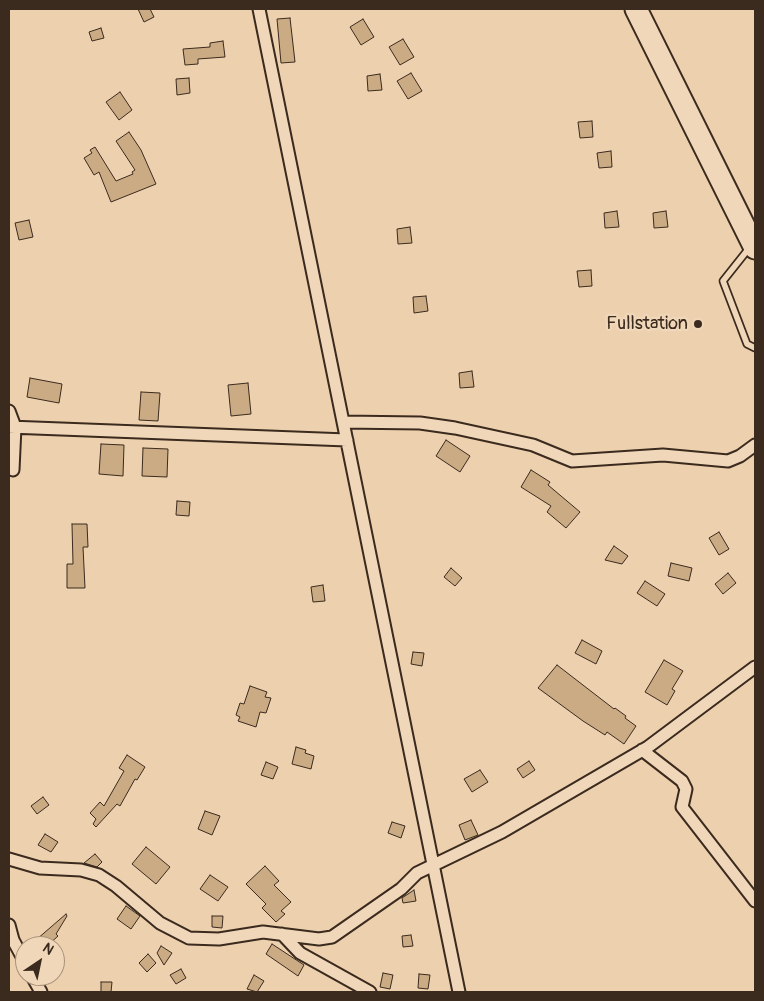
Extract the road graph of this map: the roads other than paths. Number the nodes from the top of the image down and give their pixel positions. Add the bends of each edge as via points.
1 (260, 9) edge
2 (636, 9) edge
3 (754, 246) edge
4 (755, 348) edge
5 (9, 411) edge
6 (343, 422) junction
7 (12, 427) edge
8 (347, 440) junction
9 (755, 445) edge
10 (13, 470) dead end
11 (755, 667) edge
12 (642, 750) junction
13 (9, 859) edge
14 (433, 865) junction
15 (755, 901) edge
16 (9, 925) edge
17 (282, 934) junction
18 (15, 944) edge
19 (370, 992) edge
20 (460, 992) edge

1 - 6 street
2 - 3 highway
3 - 4 lane via 723,280 747,344
5 - 7 street
6 - 8 street
6 - 9 street via 420,423 454,428 533,445 572,461 663,454 728,460
7 - 8 street
7 - 10 street
8 - 14 street
11 - 12 street
12 - 14 street via 502,832
12 - 15 street via 682,781 686,789 682,807
13 - 17 street via 40,868 81,870 98,876 116,886 160,923 189,938 206,940 263,932
14 - 17 street via 417,873 394,894 332,937
14 - 20 street
16 - 18 street
17 - 19 street via 300,952

